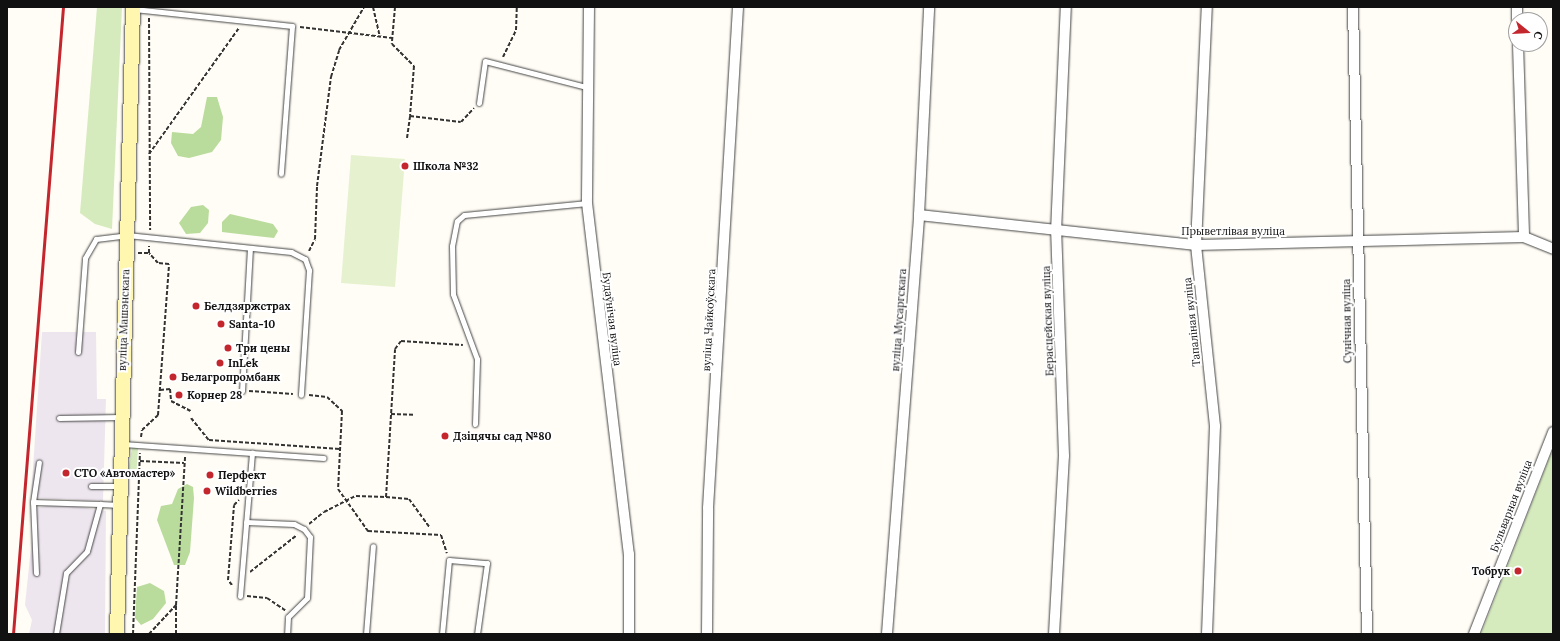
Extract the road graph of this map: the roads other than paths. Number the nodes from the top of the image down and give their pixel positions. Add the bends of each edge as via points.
1 (589, 7) edge
2 (738, 7) edge
3 (929, 7) edge
4 (1066, 7) edge
5 (1207, 7) edge
6 (1353, 7) edge
7 (133, 8) edge
8 (1518, 52) edge
9 (586, 87) junction
10 (479, 103) road end
11 (281, 174) dead end
12 (587, 203) junction
13 (919, 215) junction
14 (1056, 232) junction
15 (127, 235) junction
16 (1524, 237) junction
17 (1357, 242) junction
18 (1196, 245) junction
19 (1553, 249) edge
20 (250, 250) junction
21 (78, 352) dead end
22 (242, 391) road end
23 (301, 395) road end
24 (121, 417) junction
25 (59, 418) dead end
26 (474, 424) dead end
27 (1553, 432) edge
28 (120, 444) junction
29 (252, 453) junction
30 (324, 458) dead end
31 (39, 462) dead end
32 (91, 486) dead end
33 (119, 486) junction
34 (33, 502) junction
35 (100, 504) junction
36 (120, 505) junction
37 (246, 522) junction
38 (373, 546) dead end
39 (36, 573) dead end
40 (240, 596) dead end
41 (56, 634) edge
42 (117, 634) edge
43 (287, 634) edge
44 (366, 634) edge
45 (442, 634) edge
46 (477, 634) edge
47 (629, 634) edge
48 (707, 634) edge
49 (887, 634) edge
50 (1054, 634) edge
51 (1207, 634) edge
52 (1367, 634) edge
53 (1474, 634) edge

1 - 9 street, Будаўнічая вуліца
2 - 48 street, вуліца Чайкоўскага via 708,508
3 - 13 street, вуліца Мусаргскага
4 - 14 street, Берасцейская вуліца
5 - 18 street, Тапаліная вуліца
6 - 17 street, Сунічная вуліца
7 - 11 lane via 292,26
7 - 15 main road, вуліца Машэнскага
8 - 16 street
9 - 10 lane via 485,61
9 - 12 street, Будаўнічая вуліца
12 - 26 lane via 464,215 457,221 452,246 453,294 477,359
12 - 47 street, Будаўнічая вуліца via 628,554
13 - 14 street, Прыветлівая вуліца
13 - 49 street, вуліца Мусаргскага
14 - 18 street, Прыветлівая вуліца
14 - 50 street, Берасцейская вуліца via 1064,456
15 - 20 lane
15 - 21 lane via 96,239 85,258
15 - 24 main road, вуліца Машэнскага
16 - 17 street, Прыветлівая вуліца
16 - 19 street, Прыветлівая вуліца
17 - 18 street, Прыветлівая вуліца
17 - 52 street, Сунічная вуліца
18 - 51 street, Тапаліная вуліца via 1215,426
20 - 22 lane
20 - 23 lane via 291,252 305,259 309,270
24 - 25 lane
24 - 28 main road, вуліца Машэнскага
27 - 53 street, Бульварная вуліца
28 - 29 lane
28 - 33 main road, вуліца Машэнскага
29 - 30 lane
29 - 37 lane
31 - 34 lane
32 - 33 lane
33 - 36 main road, вуліца Машэнскага
34 - 35 lane
34 - 39 lane
35 - 36 lane
35 - 41 lane via 87,551 66,573
36 - 42 main road, вуліца Машэнскага
37 - 40 lane
37 - 43 lane via 294,524 304,529 310,537 307,598 288,617
38 - 44 lane
45 - 46 lane via 449,560 487,563

